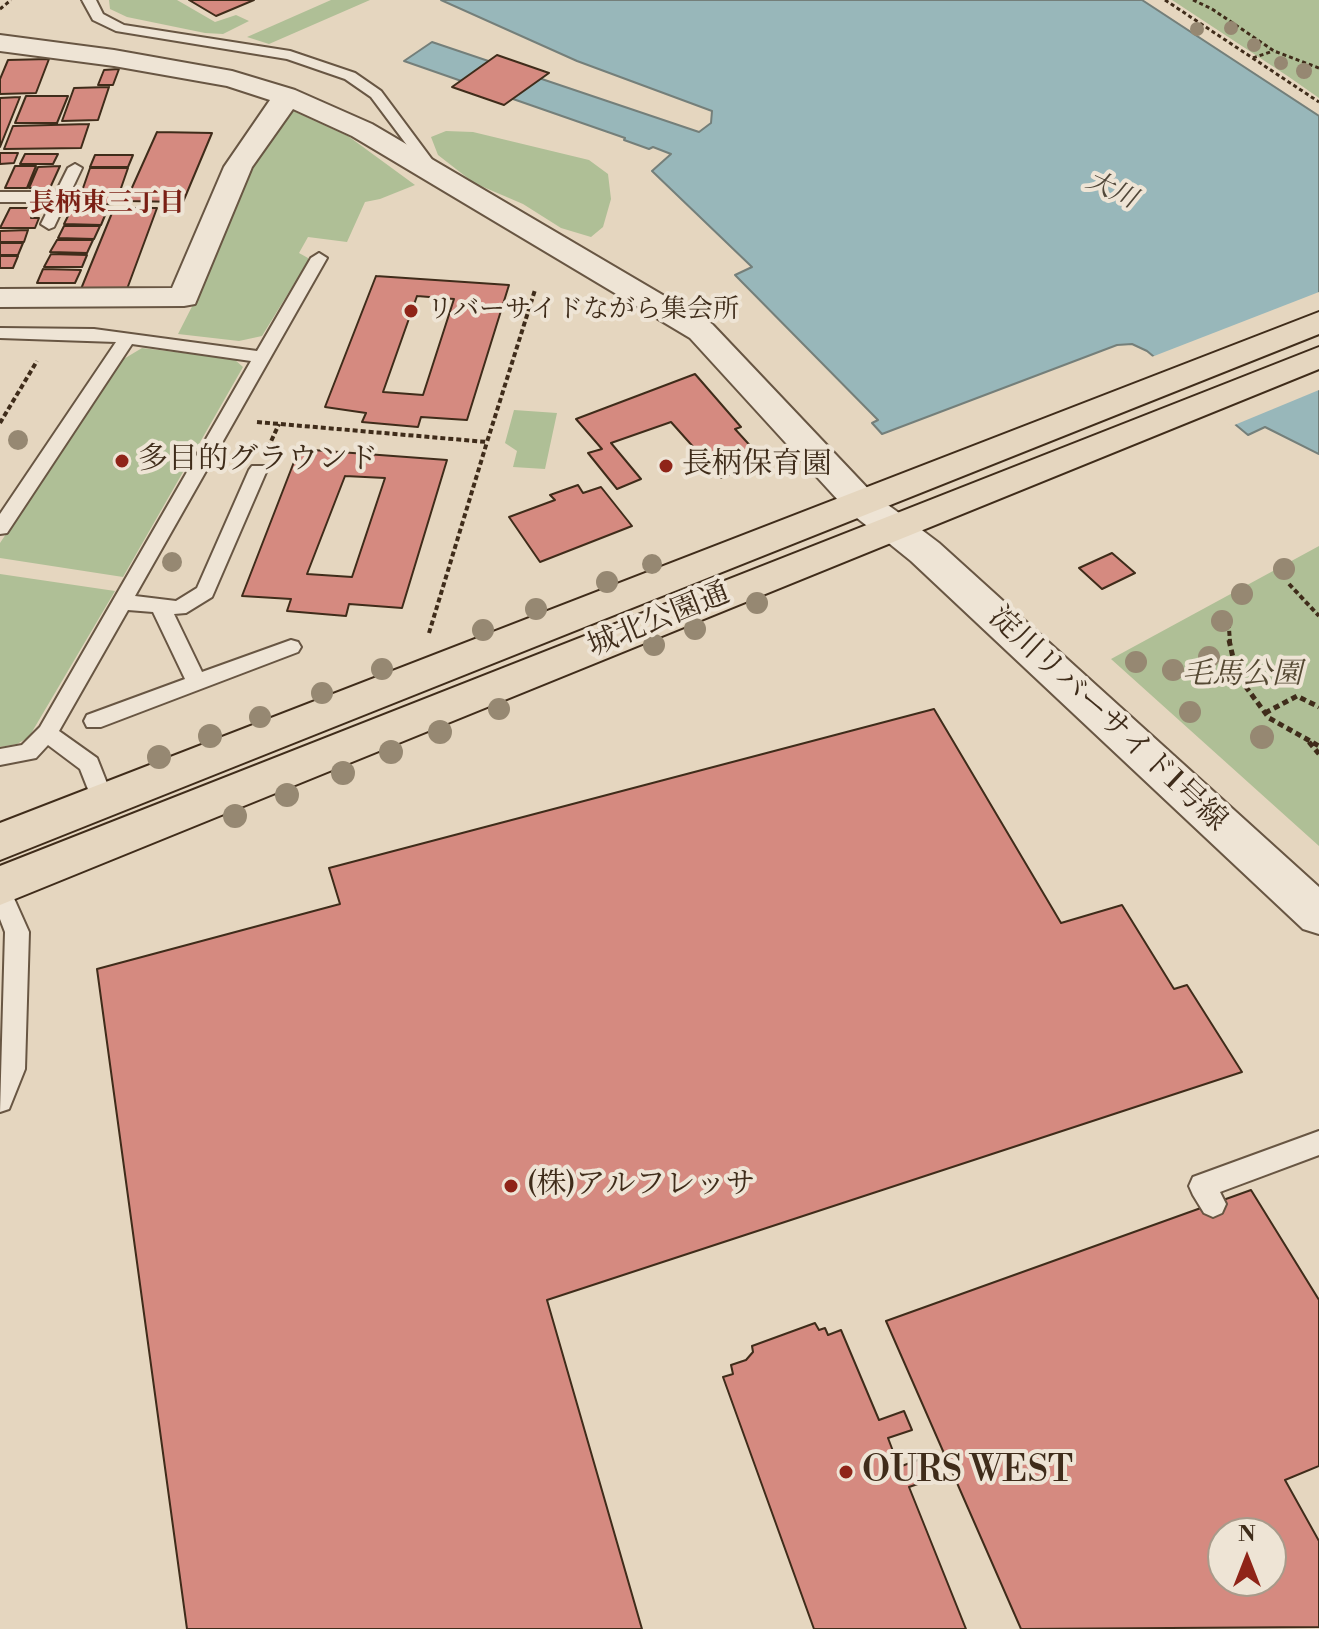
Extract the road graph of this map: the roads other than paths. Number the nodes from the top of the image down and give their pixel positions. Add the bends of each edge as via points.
1 (89, 0) edge
2 (3, 49) edge
3 (285, 96) junction
4 (75, 168) dead end
5 (435, 173) junction
6 (0, 197) edge
7 (62, 197) junction
8 (49, 224) dead end
9 (319, 258) dead end
10 (0, 298) edge
11 (1319, 322) edge
12 (0, 333) edge
13 (127, 339) junction
14 (260, 357) junction
15 (1319, 357) edge
16 (258, 470) dead end
17 (877, 515) junction
18 (0, 528) edge
19 (121, 602) junction
20 (160, 607) junction
21 (291, 647) dead end
22 (197, 683) junction
23 (94, 721) dead end
24 (47, 733) junction
25 (0, 757) edge
26 (103, 801) junction
27 (0, 842) edge
28 (0, 889) edge
29 (1319, 915) edge
30 (0, 1101) edge
31 (1319, 1143) edge
32 (1213, 1204) dead end

1 - 5 lane via 98,17 121,28 290,55 350,76 376,94
2 - 3 street via 206,73
3 - 5 street via 362,130
3 - 10 street via 238,167 184,297
4 - 7 lane
5 - 17 street via 701,331
6 - 7 lane
7 - 8 lane
9 - 14 lane
11 - 17 main road, 城北公園通 via 991,450
12 - 13 lane
13 - 14 lane
13 - 18 lane
14 - 19 lane
15 - 17 main road, 城北公園通 via 1020,477
16 - 20 lane via 205,592 179,608
17 - 26 main road, 城北公園通
17 - 28 main road, 城北公園通
17 - 29 street, 淀川リバーサイド1号線 via 942,567
19 - 20 lane
19 - 24 lane
20 - 22 lane
21 - 22 lane
22 - 23 lane
24 - 25 lane via 28,752
24 - 26 lane via 89,764
26 - 27 main road, 城北公園通
28 - 30 lane via 17,932 13,1069
31 - 32 lane via 1202,1186

